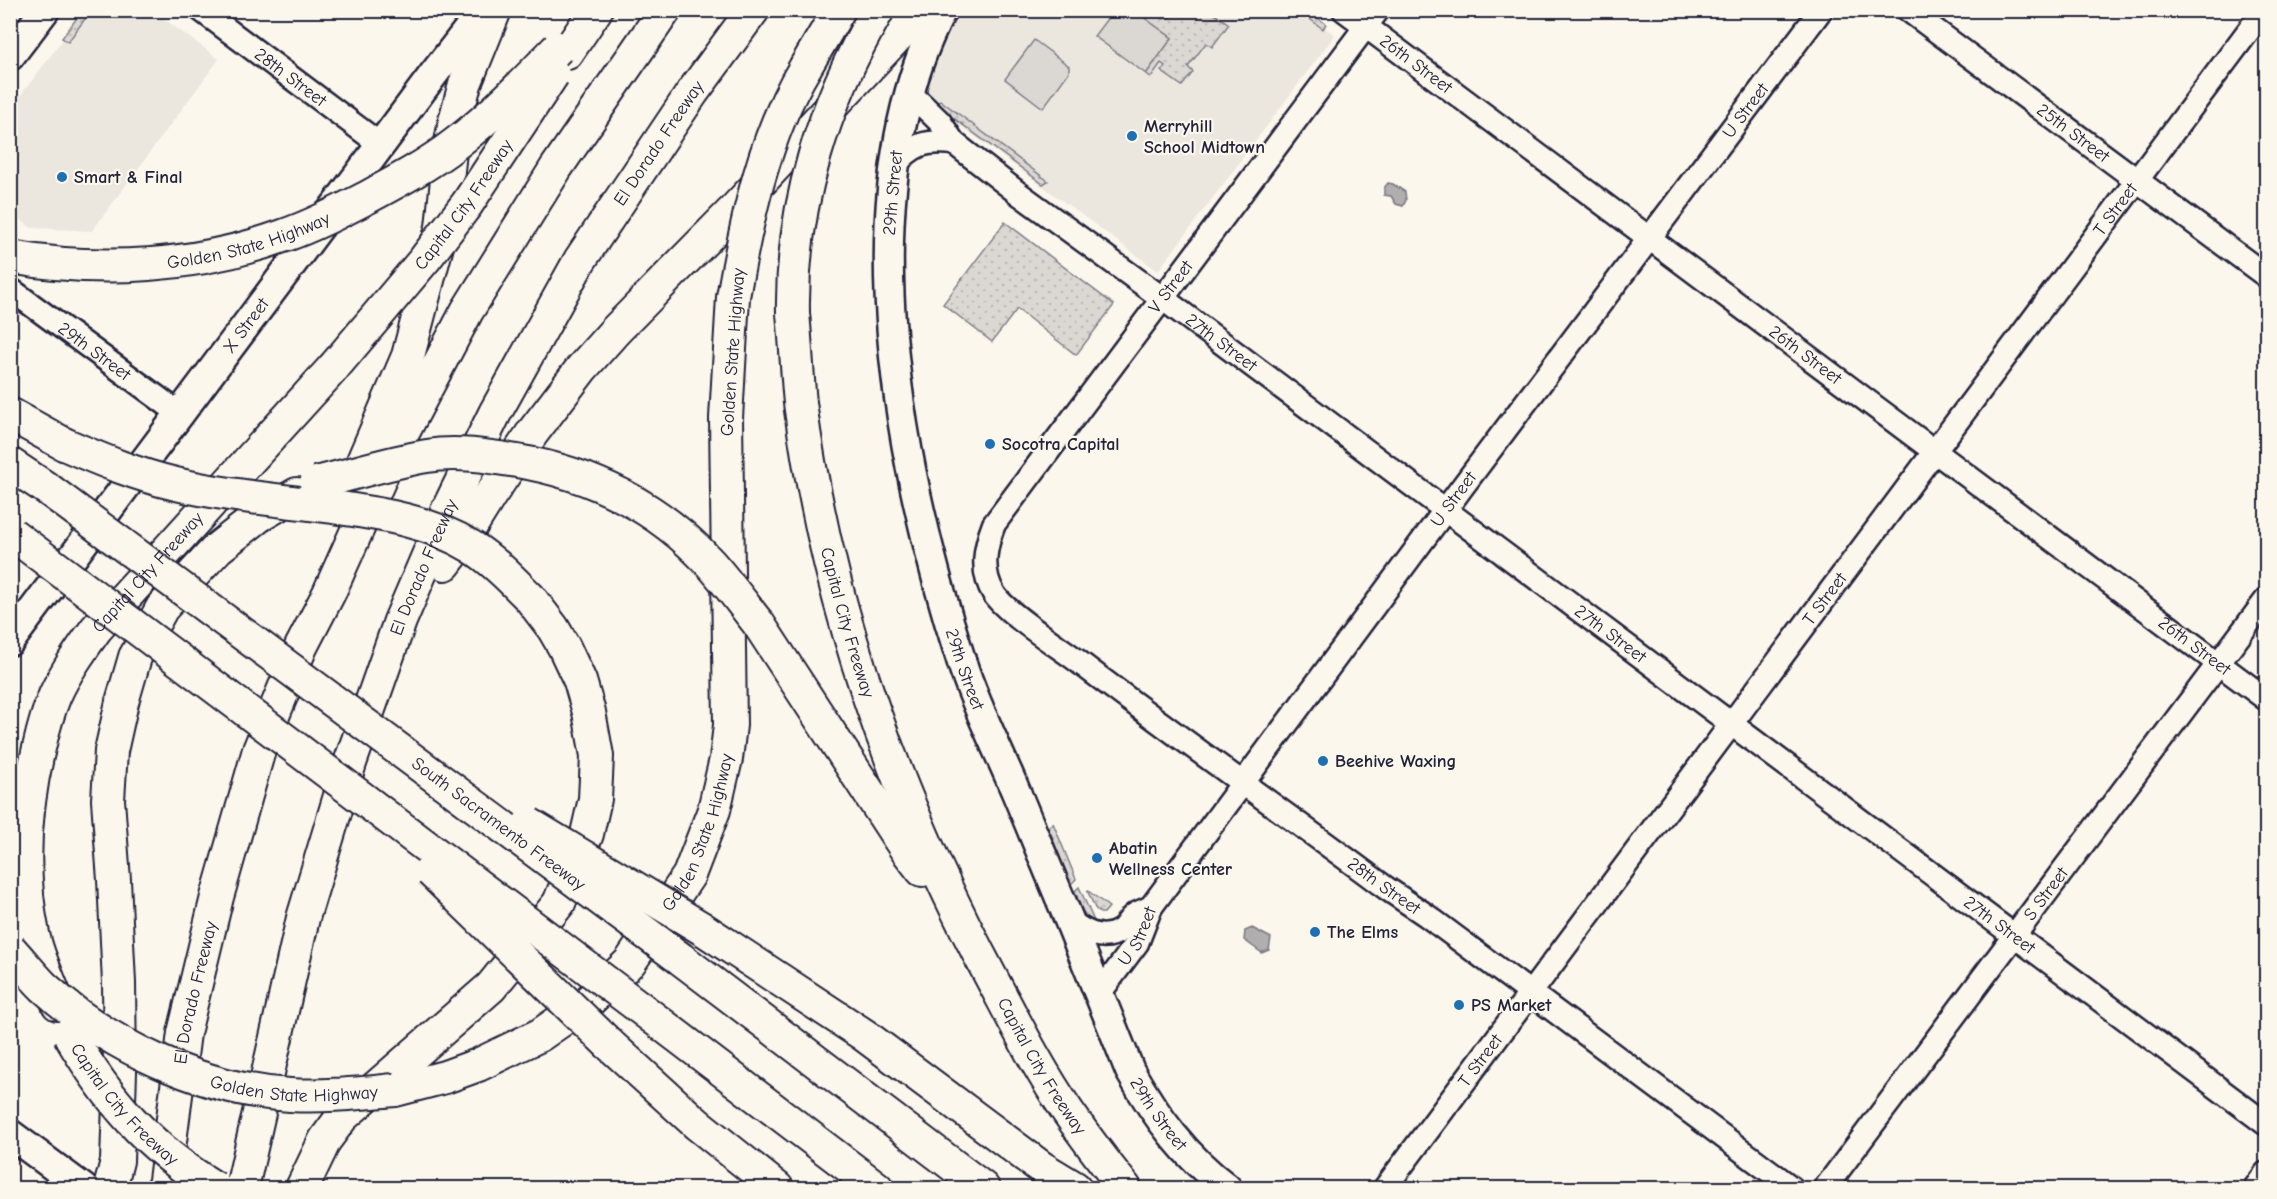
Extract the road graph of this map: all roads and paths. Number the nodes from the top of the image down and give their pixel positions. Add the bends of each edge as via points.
1 (45, 10) edge
2 (201, 10) edge
3 (483, 10) edge
4 (495, 10) edge
5 (591, 10) edge
6 (596, 10) edge
7 (665, 10) edge
8 (753, 10) edge
9 (839, 10) edge
10 (878, 10) edge
11 (922, 10) edge
12 (942, 10) edge
13 (1344, 10) edge
14 (1821, 10) edge
15 (1908, 10) edge
16 (2264, 10) edge
17 (1372, 19) edge
18 (13, 44) edge
19 (562, 51) junction
20 (909, 93) junction
21 (954, 143) junction
22 (381, 145) junction
23 (893, 167) junction
24 (2137, 180) junction
25 (1649, 239) junction
26 (10, 257) edge
27 (2266, 276) edge
28 (10, 289) edge
29 (1162, 298) junction
30 (10, 414) edge
31 (180, 414) junction
32 (1934, 452) junction
33 (10, 464) edge
34 (1445, 510) junction
35 (11, 533) edge
36 (987, 573) joint
37 (2266, 600) edge
38 (400, 621) junction
39 (10, 641) edge
40 (302, 647) junction
41 (2220, 664) junction
42 (2266, 699) edge
43 (364, 723) junction
44 (1731, 724) junction
45 (334, 777) junction
46 (1244, 783) junction
47 (1151, 907) junction
48 (959, 918) junction
49 (1068, 920) junction
50 (2016, 937) junction
51 (10, 949) edge
52 (1099, 994) junction
53 (1530, 994) junction
54 (2266, 1124) edge
55 (10, 1134) edge
56 (2266, 1173) edge
57 (83, 1188) edge
58 (110, 1188) edge
59 (164, 1188) edge
60 (215, 1188) edge
61 (242, 1188) edge
62 (302, 1188) edge
63 (777, 1188) edge
64 (877, 1188) edge
65 (983, 1188) edge
66 (1075, 1188) edge
67 (1125, 1188) edge
68 (1227, 1188) edge
69 (1385, 1188) edge
70 (1792, 1188) edge
71 (1825, 1188) edge
72 (2255, 1188) edge

1 - 18 main road
2 - 22 street, 28th Street
3 - 22 main road, X Street
4 - 40 highway via 465,84 455,121 442,227 408,356 360,468
5 - 19 highway, Golden State Highway
6 - 19 highway, Capital City Freeway
7 - 40 highway, El Dorado Freeway via 555,168 466,311 388,461
8 - 38 highway, El Dorado Freeway via 580,260 489,423
9 - 51 highway, Golden State Highway, bridge via 794,85 769,147 746,225 733,297 726,418 730,725 726,759 714,810 689,875 630,962 589,1001 540,1035 499,1056 445,1077 395,1090 321,1096 221,1084 120,1041 80,1017 43,986
10 - 48 highway, Capital City Freeway, bridge via 838,88 801,210 793,289 800,402 817,503 841,606 878,726 921,837
11 - 38 highway via 582,368 533,432 458,547
12 - 20 main road, 29th Street via 921,53
13 - 17 street, 26th Street
14 - 25 street, U Street
15 - 24 street, 25th Street
16 - 24 street, T Street
17 - 25 street, 26th Street
17 - 29 street, V Street
19 - 26 highway, Golden State Highway, bridge via 454,145 390,186 284,236 242,249 154,264 66,265
19 - 60 highway, Capital City Freeway, bridge via 467,204 425,259 334,367 96,629 73,661 46,721 27,810 26,890 34,937 69,1034 124,1114 175,1162
20 - 21 street, 27th Street via 940,122
20 - 23 main road, 29th Street
21 - 23 street via 934,141 915,147
21 - 29 street, 27th Street
22 - 31 main road, X Street
23 - 49 main road, 29th Street via 889,238 895,360 921,517 963,666
24 - 27 street, 25th Street
24 - 32 street, T Street
25 - 32 street, 26th Street
25 - 34 street, U Street
28 - 31 street, 29th Street
29 - 34 street, 27th Street
29 - 36 street, V Street via 994,524 986,549
30 - 62 highway, bridge via 64,444 121,468 176,484 388,515 428,526 471,547 530,598 553,628 580,681 597,756 595,799 587,834 559,903 491,987 342,1117 325,1140
31 - 39 main road, X Street
32 - 41 street, 26th Street
32 - 44 street, T Street
33 - 43 highway, South Sacramento Freeway, bridge
34 - 44 street, 27th Street
34 - 46 street, U Street
35 - 45 highway, bridge
36 - 46 street, 28th Street via 995,595 1006,606
37 - 41 street, S Street
38 - 61 highway, El Dorado Freeway via 350,763 303,918
40 - 59 highway, El Dorado Freeway via 259,750 217,897 184,1033
41 - 42 street, 26th Street
41 - 50 street, S Street
43 - 65 highway, South Sacramento Freeway, bridge
43 - 66 highway, bridge via 703,929 864,1035 1042,1168
44 - 50 street, 27th Street
44 - 53 street, T Street
45 - 63 highway, bridge via 609,1044 697,1124
45 - 64 highway, bridge
46 - 47 street, U Street
46 - 53 street, 28th Street
47 - 49 street via 1133,916 1115,933 1102,935 1080,930
47 - 52 street, U Street via 1137,944
48 - 58 highway, bridge via 905,848 758,623 710,563 654,514 589,479 493,456 428,455 316,483 259,516 218,548 162,609 135,657 111,751 108,800 120,1072 117,1161
48 - 67 highway, Capital City Freeway via 1067,1111
49 - 52 main road, 29th Street
50 - 54 street, 27th Street
50 - 71 street, S Street
52 - 68 main road, 29th Street via 1130,1071 1166,1129 1204,1171
53 - 69 street, T Street
53 - 70 street, 28th Street
55 - 57 main road
56 - 72 street

